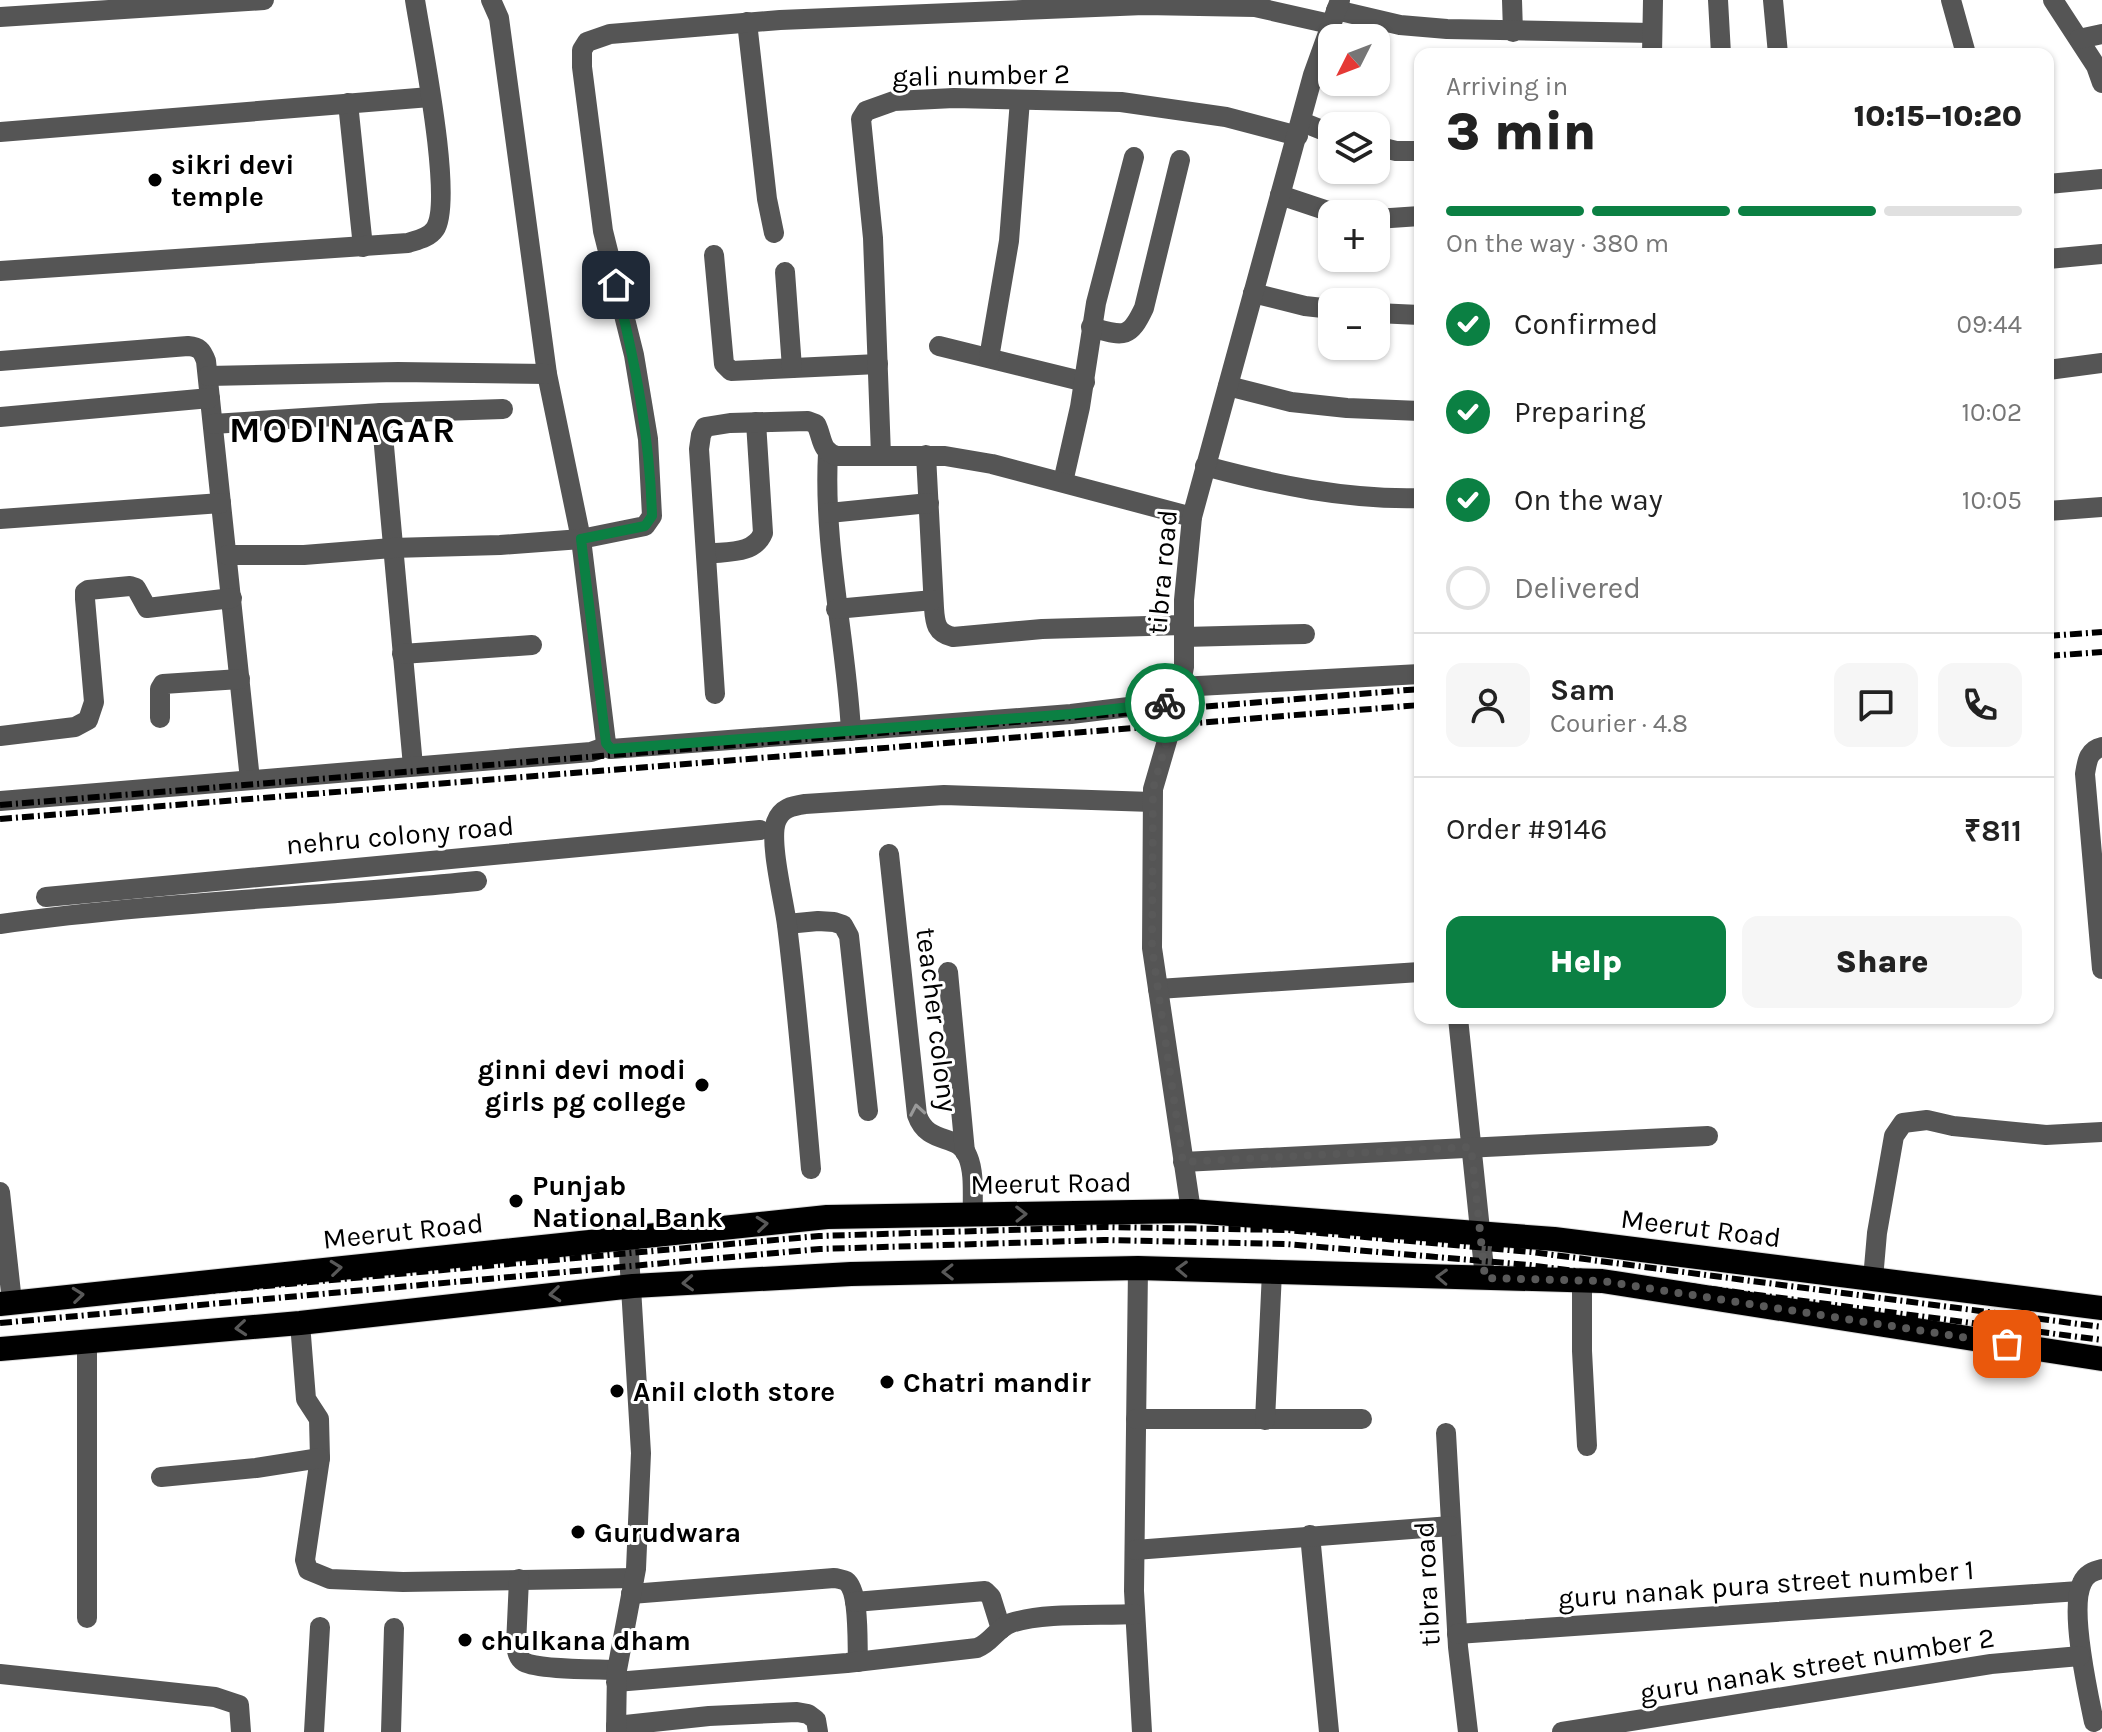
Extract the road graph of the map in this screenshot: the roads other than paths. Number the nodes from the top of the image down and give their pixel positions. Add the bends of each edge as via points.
1 (264, 0) edge
2 (415, 0) edge
3 (491, 0) edge
4 (1512, 0) edge
5 (1653, 0) edge
6 (1718, 0) edge
7 (1773, 0) edge
8 (1951, 0) edge
9 (2053, 0) edge
10 (1195, 3) edge
11 (178, 4) edge
12 (1255, 4) edge
13 (1335, 11) edge
14 (0, 17) edge
15 (747, 22) junction
16 (1513, 32) junction
17 (2102, 34) edge
18 (2079, 39) junction
19 (1652, 44) edge
20 (1721, 48) edge
21 (1777, 48) edge
22 (1964, 48) edge
23 (2102, 83) edge
24 (430, 97) junction
25 (1020, 100) junction
26 (348, 103) junction
27 (1300, 129) junction
28 (0, 132) edge
29 (1318, 132) edge
30 (1390, 150) edge
31 (1414, 151) edge
32 (1134, 157) dead end
33 (1180, 160) dead end
34 (2102, 179) edge
35 (2054, 183) edge
36 (1280, 195) junction
37 (1318, 208) edge
38 (1414, 216) edge
39 (1390, 218) edge
40 (774, 233) dead end
41 (363, 247) junction
42 (2102, 254) edge
43 (714, 255) dead end
44 (2054, 258) edge
45 (0, 271) edge
46 (785, 272) dead end
47 (1253, 293) junction
48 (1318, 307) edge
49 (1390, 314) edge
50 (1414, 315) edge
51 (1091, 327) junction
52 (939, 346) dead end
53 (989, 358) junction
54 (0, 361) edge
55 (2102, 363) edge
56 (878, 364) junction
57 (792, 368) junction
58 (2054, 369) edge
59 (547, 374) junction
60 (208, 376) junction
61 (1085, 382) junction
62 (1228, 386) junction
63 (210, 398) junction
64 (503, 409) dead end
65 (1414, 411) edge
66 (381, 413) junction
67 (0, 417) edge
68 (756, 422) junction
69 (213, 424) junction
70 (828, 453) junction
71 (881, 455) junction
72 (926, 455) junction
73 (1205, 466) junction
74 (1063, 482) junction
75 (1414, 498) edge
76 (221, 503) junction
77 (929, 503) junction
78 (2102, 507) edge
79 (2054, 511) edge
80 (829, 513) junction
81 (1192, 517) junction
82 (0, 519) edge
83 (581, 539) junction
84 (392, 548) junction
85 (706, 554) junction
86 (227, 555) junction
87 (232, 598) junction
88 (933, 600) junction
89 (836, 609) junction
90 (1184, 631) junction
91 (1305, 634) dead end
92 (532, 645) dead end
93 (402, 654) junction
94 (1414, 674) edge
95 (240, 679) junction
96 (715, 694) dead end
97 (1179, 694) junction
98 (160, 718) dead end
99 (851, 731) junction
100 (0, 736) edge
101 (608, 746) junction
102 (2102, 747) edge
103 (413, 766) junction
104 (250, 780) junction
105 (0, 801) edge
106 (1152, 802) junction
107 (760, 830) dead end
108 (889, 854) dead end
109 (477, 881) dead end
110 (46, 897) dead end
111 (0, 924) edge
112 (787, 924) junction
113 (2102, 969) edge
114 (948, 972) dead end
115 (1414, 972) edge
116 (1158, 989) junction
117 (1459, 1024) edge
118 (868, 1111) dead end
119 (2102, 1132) edge
120 (1708, 1136) dead end
121 (1471, 1147) junction
122 (965, 1152) junction
123 (1183, 1162) junction
124 (811, 1169) dead end
125 (0, 1192) edge
126 (1191, 1211) junction
127 (973, 1215) junction
128 (1479, 1234) junction
129 (628, 1238) junction
130 (1138, 1268) junction
131 (1272, 1272) junction
132 (1485, 1278) junction
133 (1873, 1279) junction
134 (1582, 1281) junction
135 (633, 1286) junction
136 (6, 1303) edge
137 (2102, 1308) edge
138 (300, 1323) junction
139 (87, 1341) junction
140 (0, 1349) edge
141 (2101, 1365) edge
142 (1136, 1419) junction
143 (1362, 1419) dead end
144 (1265, 1420) junction
145 (1446, 1433) dead end
146 (1587, 1446) dead end
147 (320, 1458) junction
148 (161, 1477) dead end
149 (1451, 1526) junction
150 (1310, 1535) junction
151 (1135, 1550) junction
152 (2102, 1569) edge
153 (519, 1579) junction
154 (632, 1586) junction
155 (2079, 1591) junction
156 (855, 1602) junction
157 (1135, 1614) junction
158 (87, 1618) dead end
159 (320, 1627) dead end
160 (394, 1628) dead end
161 (1001, 1629) junction
162 (1457, 1634) junction
163 (2080, 1656) junction
164 (858, 1662) junction
165 (0, 1674) edge
166 (617, 1676) junction
167 (2095, 1724) edge
168 (616, 1729) edge
169 (241, 1732) edge
170 (314, 1732) edge
171 (391, 1732) edge
172 (818, 1732) edge
173 (1142, 1732) edge
174 (1329, 1732) edge
175 (1468, 1732) edge
176 (1562, 1732) edge

1 - 11 street
2 - 24 street
3 - 59 street via 499,18
4 - 16 street
5 - 19 street
6 - 20 street
7 - 21 street
8 - 22 street
9 - 18 street
10 - 12 street
10 - 15 street
11 - 14 street
12 - 13 street
13 - 16 street via 1400,25
13 - 27 street, tibra road
15 - 40 street
15 - 83 street via 610,34 587,42 582,50 595,184 648,439 652,516 645,526
16 - 19 street
17 - 18 street
18 - 23 street
24 - 26 street
24 - 41 street via 441,190 435,229 408,243
25 - 27 street, gali number 2 via 1121,102
25 - 53 street via 1009,241
25 - 56 street, gali number 2 via 894,101 875,106 861,119
26 - 28 street
26 - 41 street
27 - 29 street, gali number 2
27 - 36 street, tibra road
30 - 31 street
32 - 51 street
33 - 51 street via 1135,327 1116,335
34 - 35 street
36 - 37 street
36 - 47 street, tibra road
38 - 39 street
41 - 45 street
42 - 44 street
43 - 57 street via 724,364 741,372
46 - 57 street
47 - 48 street
47 - 62 street, tibra road
49 - 50 street
51 - 61 street
52 - 53 street
53 - 61 street
54 - 60 street via 188,346 203,351
55 - 58 street
56 - 57 street
56 - 71 street, gali number 2
59 - 60 street
59 - 83 street
60 - 63 street
61 - 74 street
62 - 65 street via 1291,402
62 - 73 street, tibra road
63 - 67 street
63 - 69 street
64 - 66 street
66 - 69 street
66 - 84 street
68 - 70 street via 816,424
68 - 85 street via 763,533 749,549
68 - 85 street via 716,424 705,427 701,435
69 - 76 street
70 - 71 street
70 - 80 street
71 - 72 street
72 - 74 street
72 - 77 street
73 - 75 street via 1330,494
73 - 81 street, tibra road
74 - 81 street
76 - 82 street
76 - 86 street
77 - 80 street
77 - 88 street
78 - 79 street
80 - 89 street
81 - 90 street, tibra road
83 - 84 street
83 - 101 street
84 - 86 street
84 - 93 street
85 - 96 street
86 - 87 street
87 - 95 street
87 - 100 street via 147,608 130,586 88,590 94,702 88,720 75,727
88 - 89 street
88 - 90 street via 936,626 953,637 1042,629
89 - 99 street
90 - 91 street
90 - 97 street, tibra road
92 - 93 street
93 - 103 street
94 - 97 street
95 - 98 street via 163,684
95 - 104 street
97 - 99 street via 1071,714
97 - 106 street, tibra road
99 - 101 street via 614,751
101 - 103 street via 591,752
102 - 113 street via 2087,757 2085,774
103 - 104 street
104 - 105 street
106 - 112 street via 944,795 789,807 775,824 774,839
106 - 116 street, tibra road via 1152,948
107 - 110 street, nehru colony road
122 -> 108 street, teacher colony via 959,1144 921,1128 917,1115
109 - 111 street
112 - 118 street via 834,922 849,936
112 - 124 street
114 - 122 street
115 - 116 street
116 - 123 street, tibra road
117 - 121 street
119 - 133 street via 2046,1135 1927,1120 1903,1123 1894,1136
120 - 121 street
121 - 123 street
121 - 128 street
122 - 127 street, teacher colony
123 - 126 street, tibra road
125 - 136 street
127 -> 126 highway, Meerut Road
126 - 128 highway, Meerut Road
129 -> 127 highway, Meerut Road via 827,1217
128 - 132 street
128 - 133 highway, Meerut Road
129 - 135 street
136 -> 129 highway, Meerut Road
131 -> 130 highway
130 -> 135 highway via 851,1274
130 - 142 street
132 -> 131 highway
131 - 144 street
132 - 134 highway
133 - 137 highway, Meerut Road
134 - 141 highway
134 - 146 street
135 -> 138 highway
135 - 154 street via 641,1453
138 -> 139 highway
138 - 147 street via 306,1399 319,1419
139 - 140 highway
139 - 158 street
142 - 144 street
142 - 151 street
143 - 144 street
145 - 149 street, tibra road
147 - 148 street
147 - 153 street via 305,1560 316,1575 403,1582
149 - 150 street
149 - 162 street, tibra road
150 - 151 street
150 - 174 street
151 - 157 street
152 - 155 street via 2083,1580
153 - 154 street
153 - 166 street via 516,1645 523,1661
154 - 156 street via 834,1578 852,1589
154 - 166 street
155 - 162 street, guru nanak pura street number 1
155 - 163 street
156 - 161 street via 985,1591
156 - 164 street
157 - 161 street via 1051,1618
157 - 173 street
159 - 170 street
160 - 171 street
161 - 164 street via 977,1648
162 - 175 street, tibra road
163 - 167 street
163 - 176 street, guru nanak street number 2 via 1976,1667
164 - 166 street
165 - 169 street via 215,1697 239,1705
166 - 168 street
168 - 172 street via 709,1716 797,1712 816,1720

